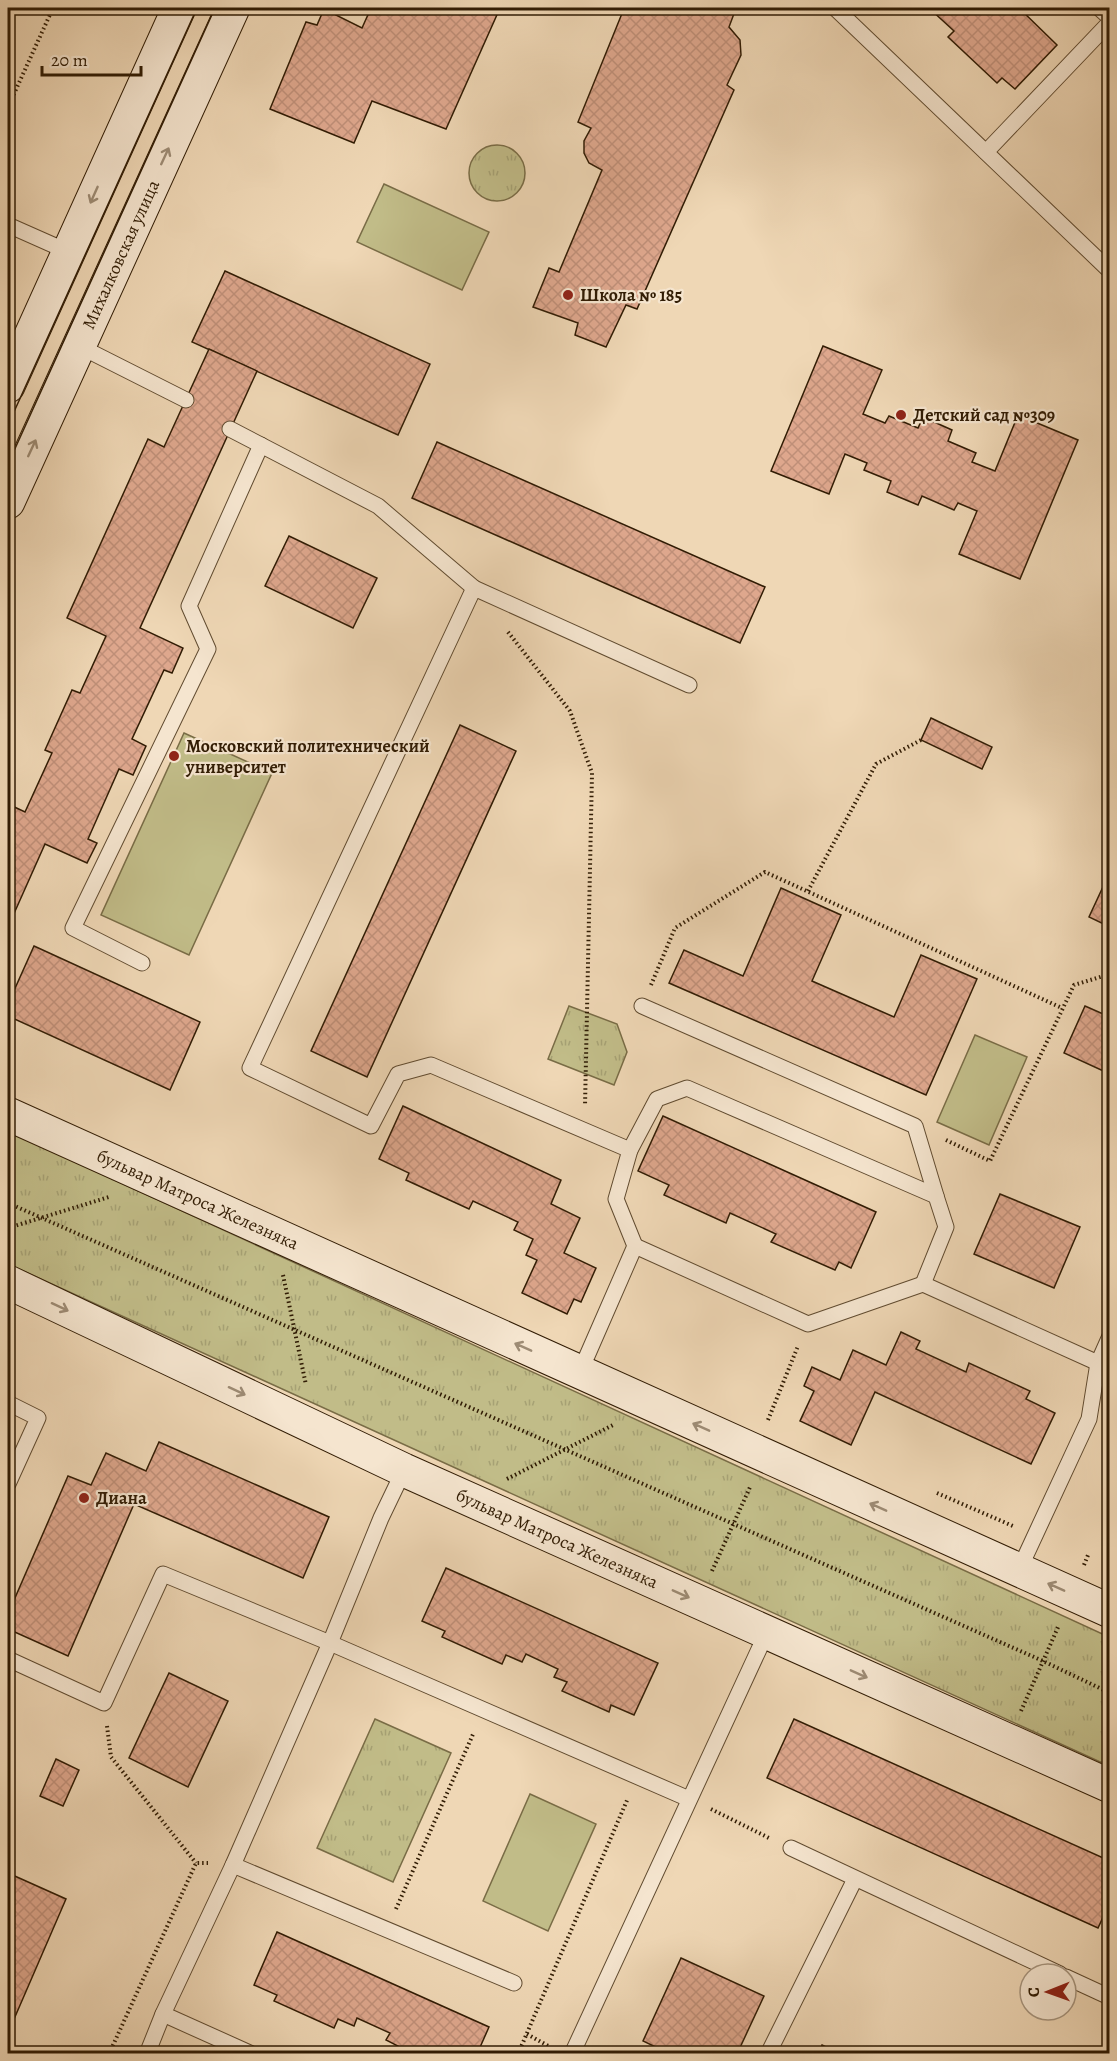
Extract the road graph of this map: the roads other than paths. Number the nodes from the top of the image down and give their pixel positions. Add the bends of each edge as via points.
1 (178, 8) edge
2 (233, 8) edge
3 (836, 8) edge
4 (1099, 8) edge
5 (1110, 20) edge
6 (986, 152) junction
7 (8, 225) edge
8 (69, 252) junction
9 (1110, 271) edge
10 (79, 346) junction
11 (8, 386) edge
12 (186, 400) dead end
13 (231, 429) dead end
14 (261, 445) junction
15 (8, 502) edge
16 (474, 588) junction
17 (689, 685) dead end
18 (142, 963) dead end
19 (642, 1006) road end
20 (8, 1114) edge
21 (630, 1150) junction
22 (936, 1197) junction
23 (635, 1246) junction
24 (8, 1282) edge
25 (923, 1284) junction
26 (1110, 1336) edge
27 (1098, 1363) junction
28 (580, 1372) junction
29 (8, 1403) edge
30 (404, 1470) junction
31 (8, 1484) edge
32 (1019, 1570) junction
33 (1110, 1611) edge
34 (766, 1632) junction
35 (330, 1643) junction
36 (8, 1659) edge
37 (1110, 1786) edge
38 (689, 1798) junction
39 (791, 1848) road end
40 (233, 1865) junction
41 (855, 1879) junction
42 (1034, 1962) edge
43 (1078, 1982) edge
44 (514, 1983) dead end
45 (1108, 1993) edge
46 (163, 2014) junction
47 (147, 2054) edge
48 (252, 2054) edge
49 (572, 2054) edge
50 (768, 2054) edge

1 -> 8 street
10 -> 2 street, Михалковская улица
3 - 6 lane
4 - 5 lane
5 - 6 lane
6 - 9 lane
7 - 8 lane
8 - 11 street
10 - 12 lane
15 -> 10 street, Михалковская улица
13 - 14 lane
14 - 16 lane via 378,506
14 - 18 lane via 189,606 208,650 73,928
16 - 17 lane
16 - 21 lane via 250,1068 371,1126 398,1074 431,1065
19 - 22 lane via 915,1126
28 -> 20 street, бульвар Матроса Железняка
21 - 22 lane via 657,1099 687,1088
21 - 23 lane via 616,1199
22 - 25 lane via 946,1227
23 - 25 lane via 808,1324
23 - 28 lane
24 -> 30 street, бульвар Матроса Железняка
25 - 27 lane
26 - 27 lane
27 - 32 lane via 1089,1419
32 -> 28 street, бульвар Матроса Железняка
29 - 31 lane via 38,1418
30 -> 34 street, бульвар Матроса Железняка
30 - 35 lane
33 -> 32 street, бульвар Матроса Железняка
34 -> 37 street, бульвар Матроса Железняка
34 - 38 lane
35 - 36 lane via 163,1574 105,1703
35 - 38 lane
35 - 40 lane
38 - 49 lane
39 - 41 lane
40 - 44 lane
40 - 46 lane
41 - 42 lane
41 - 50 lane
43 - 45 lane
46 - 47 lane
46 - 48 lane

